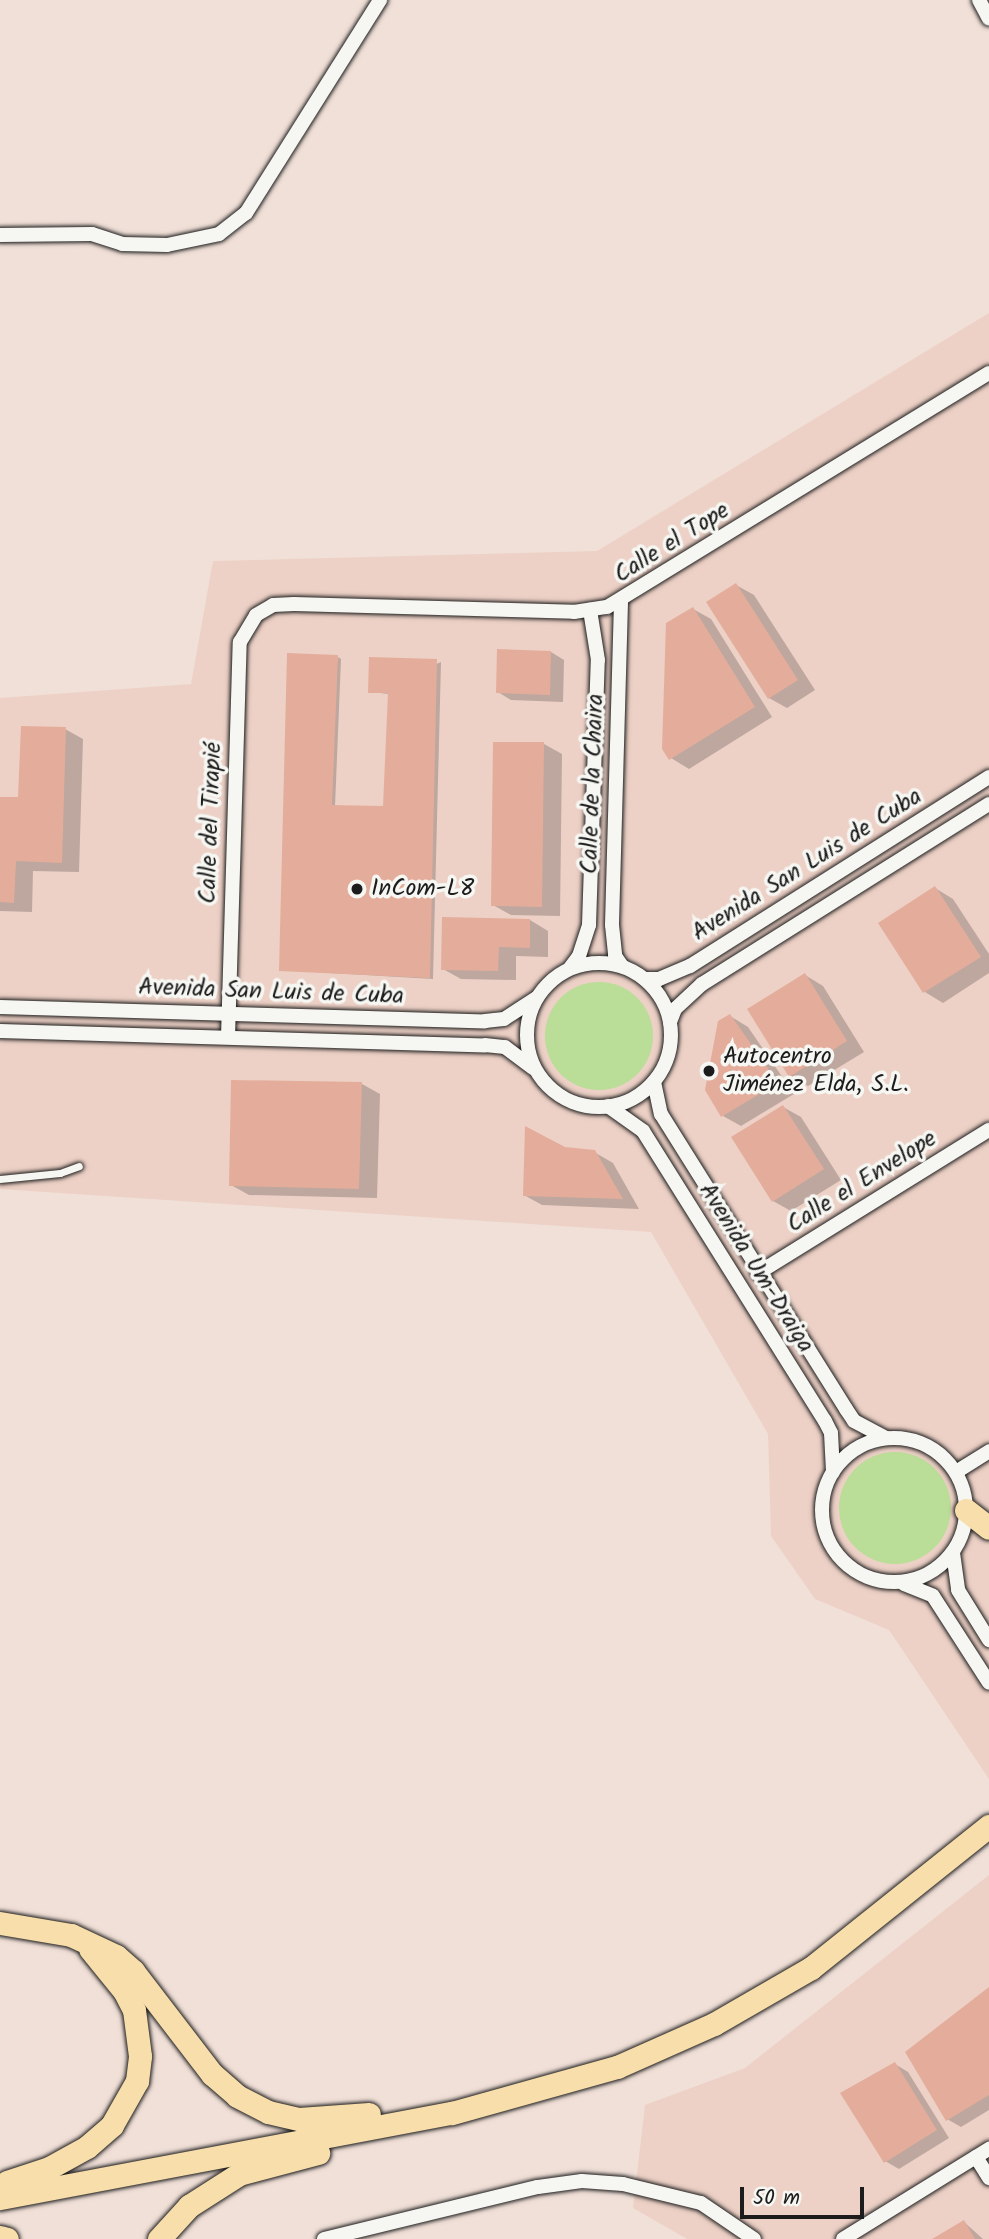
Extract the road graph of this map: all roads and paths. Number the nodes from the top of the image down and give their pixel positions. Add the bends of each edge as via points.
1 (380, 0) edge
2 (979, 0) edge
3 (989, 19) edge
4 (0, 235) edge
5 (989, 373) edge
6 (621, 602) junction
7 (590, 610) junction
8 (256, 615) joint
9 (989, 777) edge
10 (989, 804) edge
11 (622, 966) junction
12 (570, 968) junction
13 (645, 979) junction
14 (535, 999) junction
15 (0, 1006) edge
16 (229, 1013) junction
17 (670, 1022) junction
18 (0, 1031) edge
19 (228, 1037) junction
20 (533, 1068) junction
21 (654, 1082) junction
22 (608, 1107) junction
23 (989, 1130) edge
24 (79, 1166) dead end
25 (0, 1179) edge
26 (758, 1273) junction
27 (886, 1438) junction
28 (989, 1451) edge
29 (833, 1472) junction
30 (956, 1472) junction
31 (966, 1510) junction
32 (989, 1528) edge
33 (953, 1553) junction
34 (899, 1582) junction
35 (989, 1640) edge
36 (989, 1683) edge
37 (989, 1826) edge
38 (0, 1923) edge
39 (71, 1935) junction
40 (504, 2102) junction
41 (452, 2113) junction
42 (983, 2153) edge
43 (989, 2178) edge
44 (0, 2184) edge
45 (0, 2198) edge
46 (0, 2237) edge
47 (7, 2239) edge
48 (159, 2239) edge
49 (324, 2239) edge
50 (754, 2239) edge
51 (843, 2239) edge

1 - 4 street via 246,213 219,234 167,245 122,244 92,234
2 - 3 street
5 - 6 street, Calle el Tope
6 - 7 street, Calle el Tope
6 - 11 street, Calle de la Chaira via 612,925 615,956
7 - 8 street, Calle el Tope via 294,604 273,606
7 - 12 street, Calle de la Chaira via 597,660 589,925
8 - 16 street, Calle del Tirapié via 243,631 239,650
9 - 13 street, Avenida San Luis de Cuba via 690,966 659,979
10 - 17 street, Avenida San Luis de Cuba via 702,984 675,1009
11 - 12 street via 596,962
11 - 13 street
12 - 14 street via 550,980
13 - 17 street via 657,991
14 - 16 street, Avenida San Luis de Cuba via 504,1019 485,1021
14 - 20 street via 527,1021 526,1045
15 - 16 street, Avenida San Luis de Cuba
16 - 19 street, Calle del Tirapié
17 - 21 street via 665,1064
18 - 19 street, Avenida San Luis de Cuba
19 - 20 street, Avenida San Luis de Cuba via 505,1047
20 - 22 street via 565,1099
21 - 22 street via 634,1098
21 - 26 street, Avenida Um-Draiga via 661,1114
22 - 29 street, Avenida Um-Draiga via 643,1131 825,1421 831,1433
23 - 26 street, Calle el Envelope
24 - 25 lane via 60,1173
26 - 27 street, Avenida Um-Draiga via 854,1421
27 - 29 street via 855,1449
27 - 30 street via 926,1445
28 - 30 street
29 - 34 street via 822,1502 832,1547 861,1574
30 - 31 street
31 - 32 main road
31 - 33 street
33 - 34 street via 927,1574
33 - 35 street via 958,1590
34 - 36 street via 933,1596
37 - 40 main road via 864,1929 764,1997 649,2054
38 - 39 main road
39 - 41 main road via 96,1944 133,1971 203,2064 237,2096 268,2112 299,2119 341,2118 425,2105
39 - 44 main road via 104,1963 134,2010 140,2056 137,2081 112,2125 87,2147 49,2168
40 - 41 main road
40 - 48 main road via 487,2118 266,2164 239,2174 189,2206
41 - 45 main road
42 - 43 street
42 - 51 street
46 - 47 main road
49 - 50 street via 538,2187 582,2181 623,2184 701,2203

